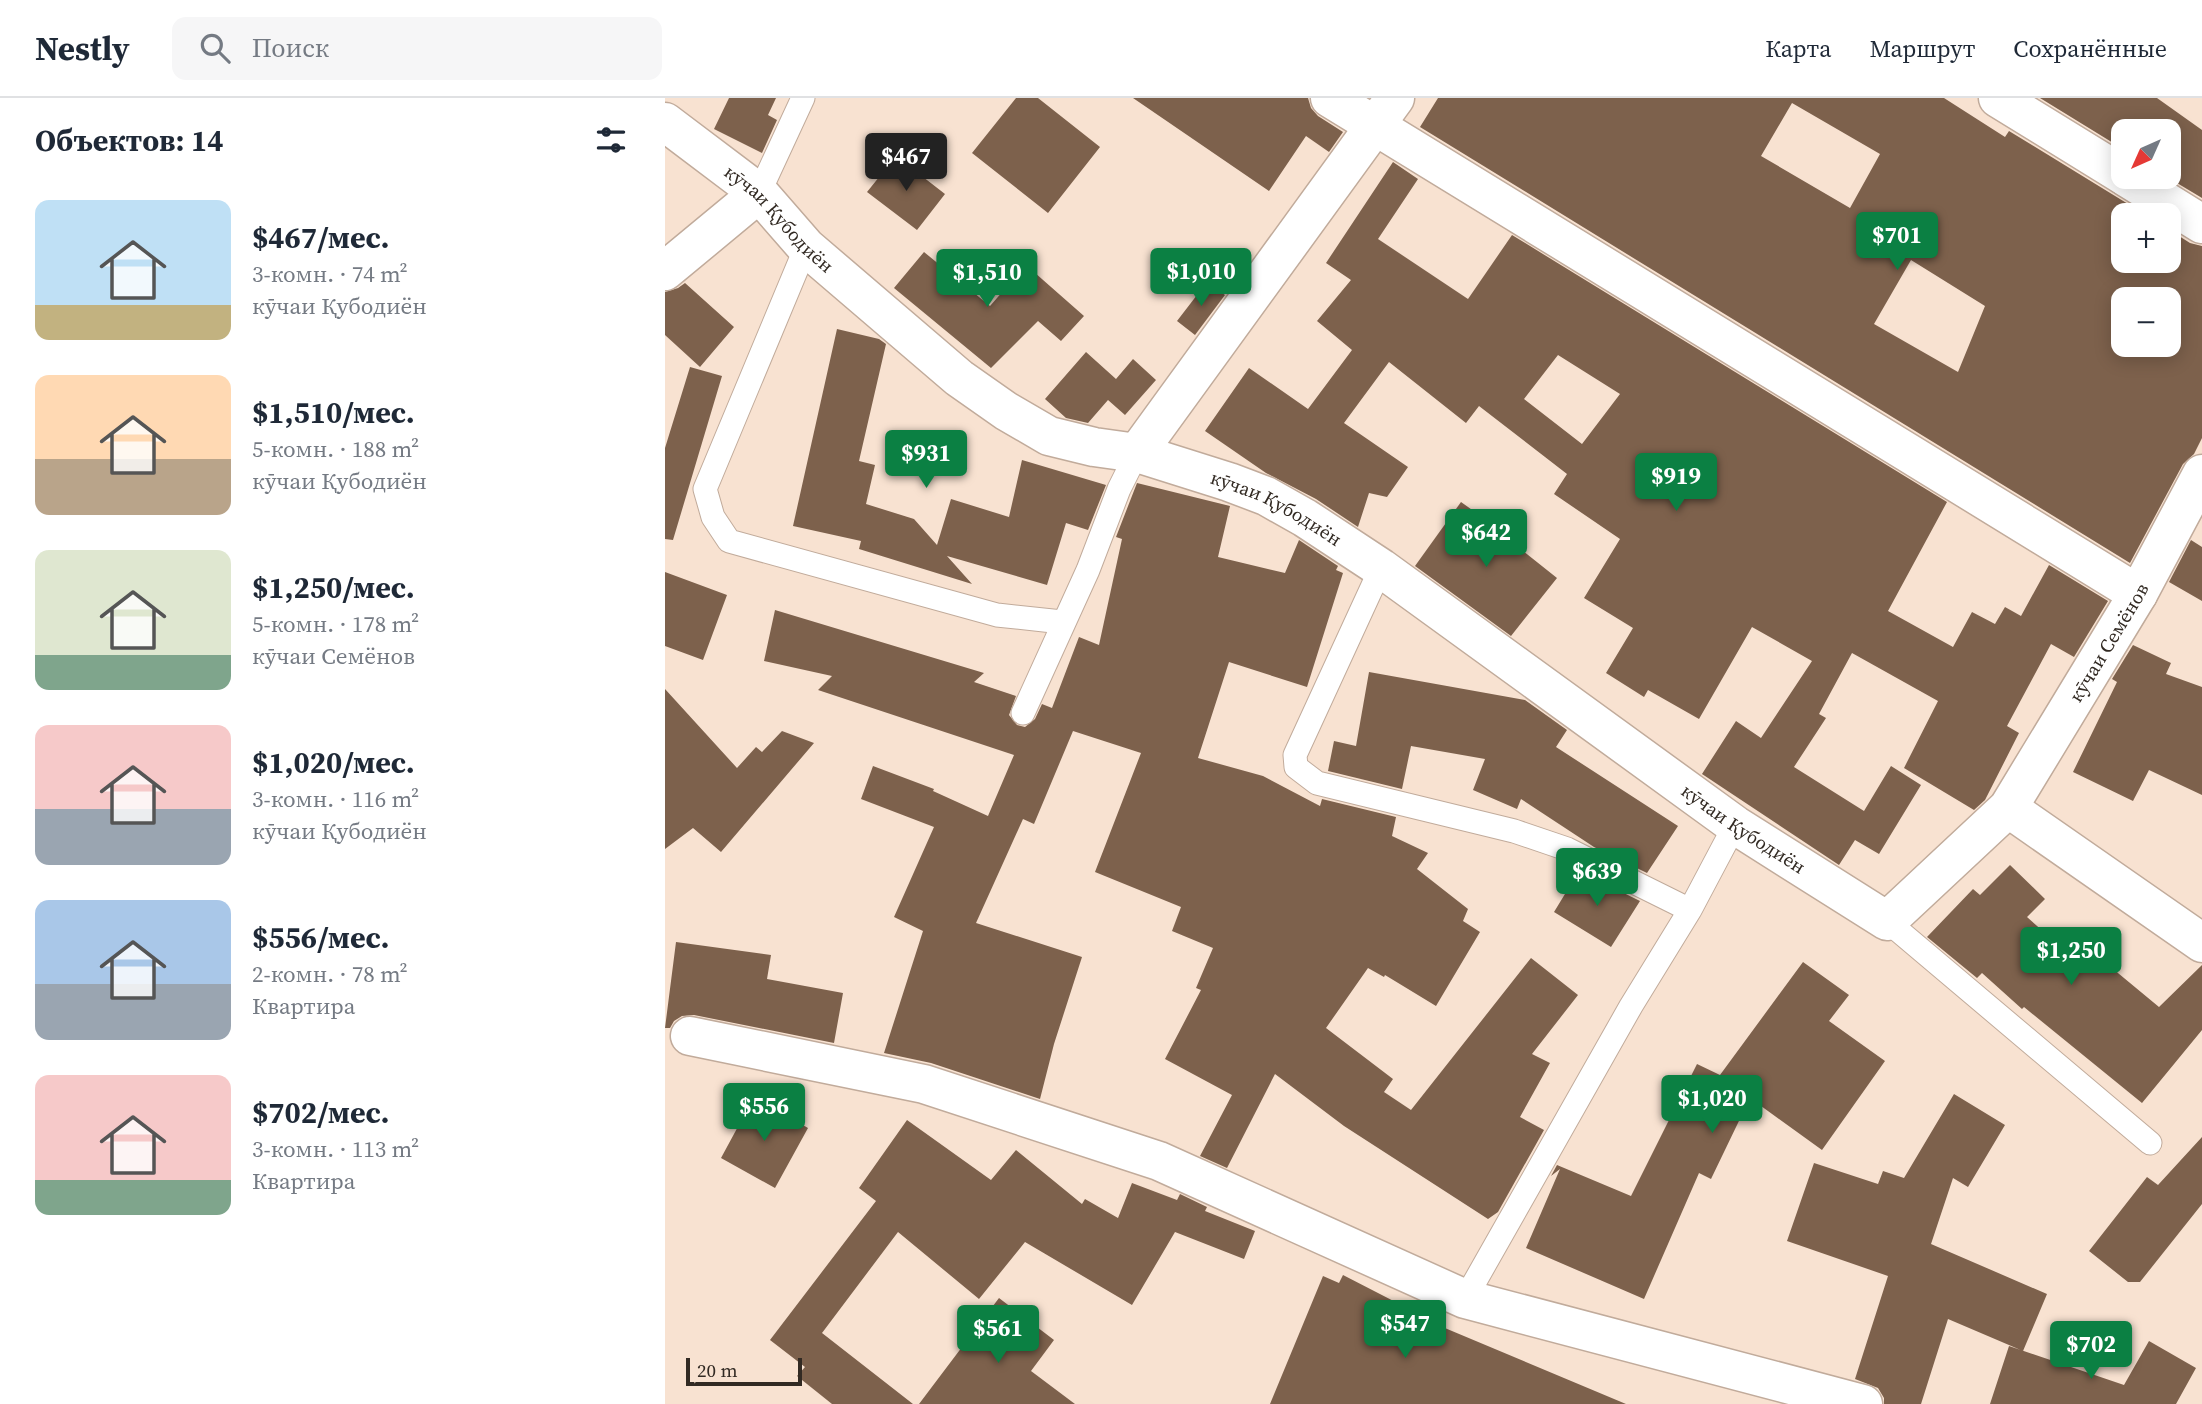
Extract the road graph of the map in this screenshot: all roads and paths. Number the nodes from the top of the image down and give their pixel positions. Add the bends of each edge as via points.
1 (803, 98) edge
2 (1330, 98) edge
3 (1998, 98) edge
4 (1385, 113) edge
5 (665, 122) edge
6 (2111, 168) edge
7 (2145, 189) edge
8 (759, 193) junction
9 (2202, 224) edge
10 (806, 247) junction
11 (665, 271) edge
12 (1137, 453) junction
13 (2197, 497) edge
14 (1381, 568) junction
15 (2138, 594) junction
16 (1062, 622) junction
17 (1023, 713) dead end
18 (2008, 808) junction
19 (1735, 825) junction
20 (1690, 910) junction
21 (1887, 921) junction
22 (2202, 943) edge
23 (690, 1036) dead end
24 (2150, 1143) dead end
25 (1465, 1299) junction
26 (1863, 1404) edge

1 - 8 lane
2 - 4 street
3 - 6 street
4 - 12 street
4 - 15 street
5 - 8 street, кӯчаи Қубодиён
7 - 9 street
8 - 10 street, кӯчаи Қубодиён
8 - 11 street
10 - 12 street, кӯчаи Қубодиён via 959,378 1006,411 1049,436
10 - 16 lane via 705,489 713,517 729,541 997,615
12 - 14 street, кӯчаи Қубодиён via 1266,496
12 - 16 lane
13 - 15 street, кӯчаи Семёнов
14 - 19 street, кӯчаи Қубодиён
14 - 20 lane via 1295,755 1296,767 1317,783 1514,831 1567,849
15 - 18 street, кӯчаи Семёнов
16 - 17 lane
18 - 21 street, кӯчаи Семёнов
18 - 22 street
19 - 20 lane
19 - 21 street, кӯчаи Қубодиён
20 - 25 lane
21 - 24 lane
23 - 25 street via 924,1084 1159,1161
25 - 26 street

